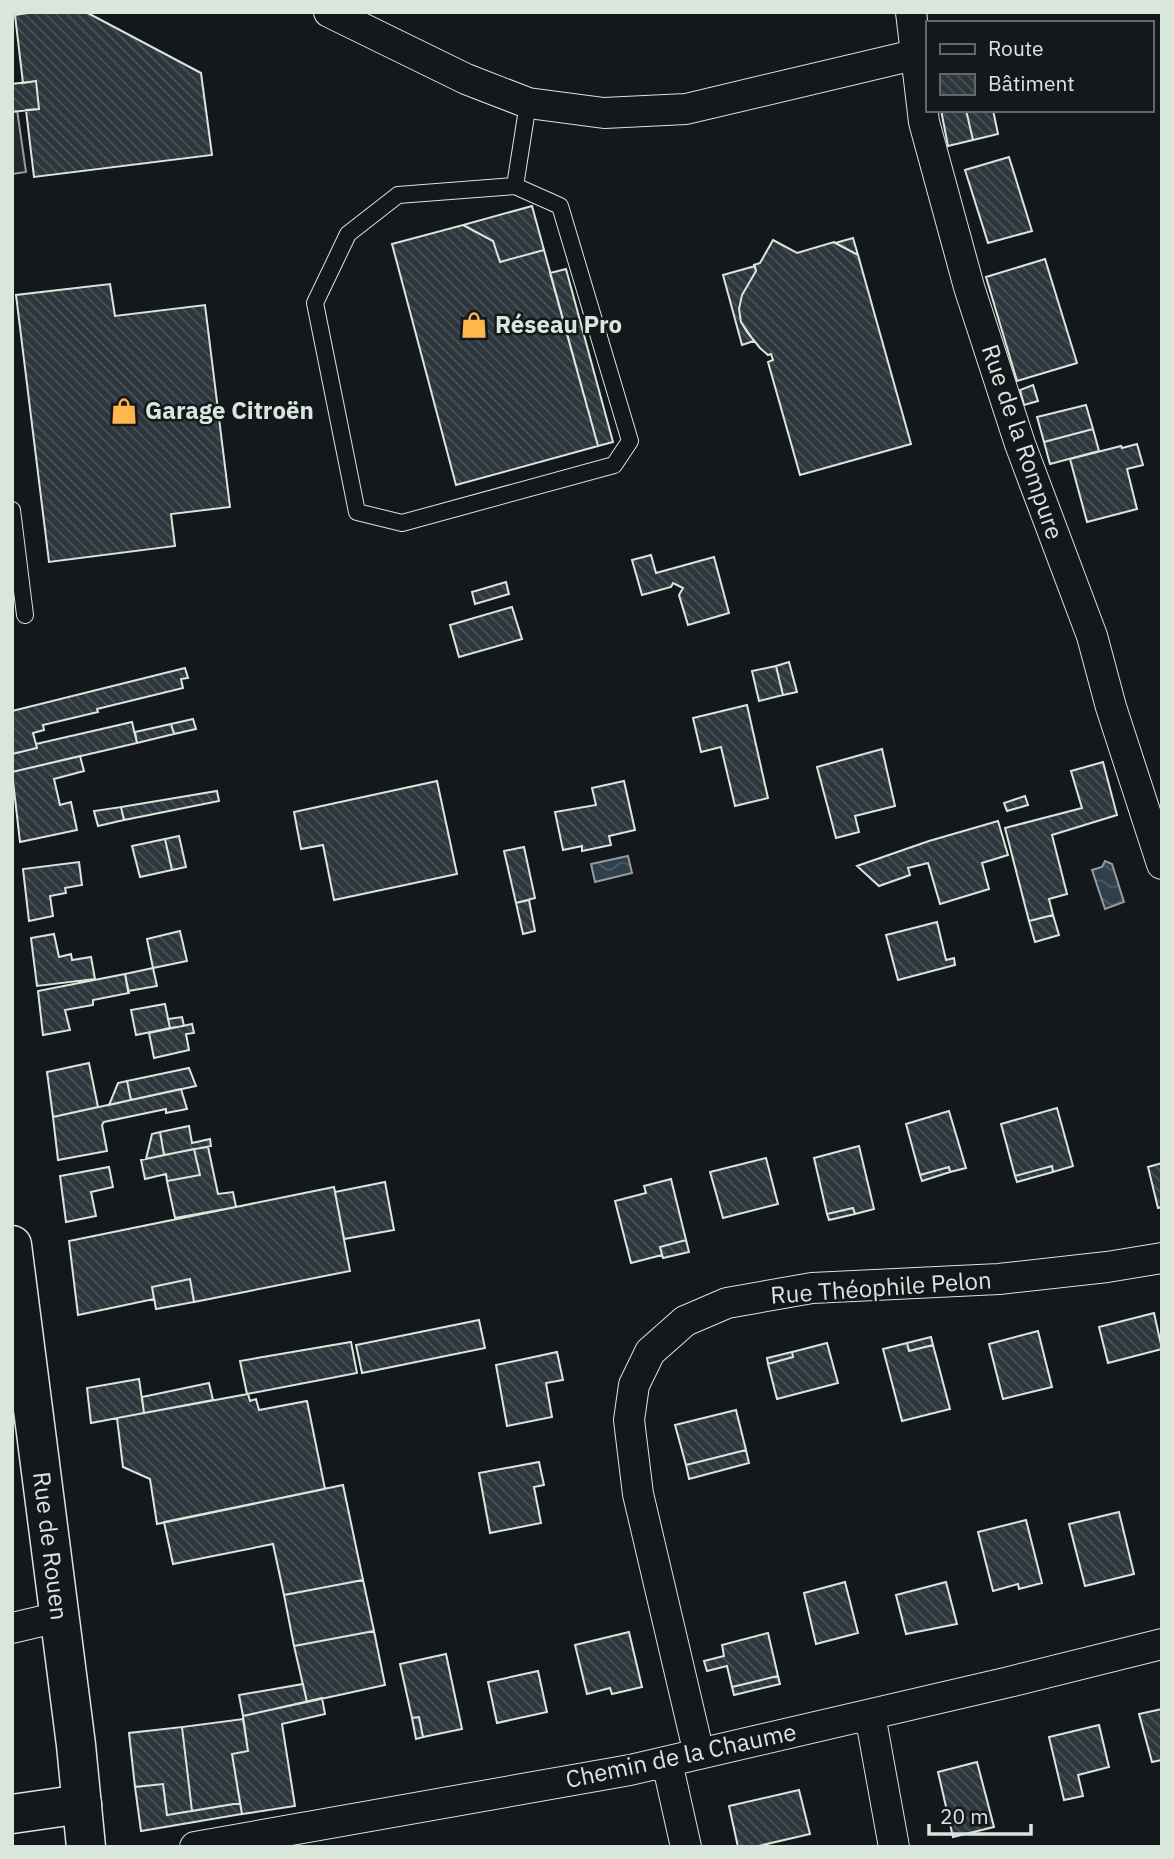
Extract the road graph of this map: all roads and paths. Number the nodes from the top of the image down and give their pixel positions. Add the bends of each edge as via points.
1 (329, 12) edge
2 (911, 12) edge
3 (914, 55) junction
4 (528, 103) junction
5 (515, 186) junction
6 (12, 510) edge
7 (25, 615) dead end
8 (1162, 864) edge
9 (12, 1245) edge
10 (1162, 1258) edge
11 (59, 1617) junction
12 (12, 1628) edge
13 (1162, 1644) edge
14 (867, 1715) junction
15 (699, 1754) junction
16 (667, 1762) junction
17 (82, 1804) junction
18 (12, 1814) edge
19 (86, 1847) edge
20 (195, 1847) edge
21 (686, 1847) edge
22 (894, 1847) edge

1 - 4 street via 466,79
2 - 3 street, Rue de la Rompure
3 - 4 street via 687,109 604,113
3 - 8 street, Rue de la Rompure via 924,122 969,287 1020,443 1092,636
4 - 5 lane
5 - 5 lane via 398,195 348,234 315,303 357,512 402,523 614,465 630,441 560,206
6 - 7 lane
9 - 11 main road, Rue de Rouen
10 - 15 street, Rue Théophile Pelon via 999,1279 812,1289 727,1303 685,1321 650,1352 634,1385 629,1420 638,1494
11 - 12 street
11 - 17 main road, Rue de Rouen
13 - 14 street, Chemin de la Chaume
14 - 15 street, Chemin de la Chaume
14 - 22 street
15 - 16 street, Chemin de la Chaume
16 - 20 street, Chemin de la Chaume
16 - 21 street
17 - 18 main road
17 - 19 main road, Rue de Rouen

